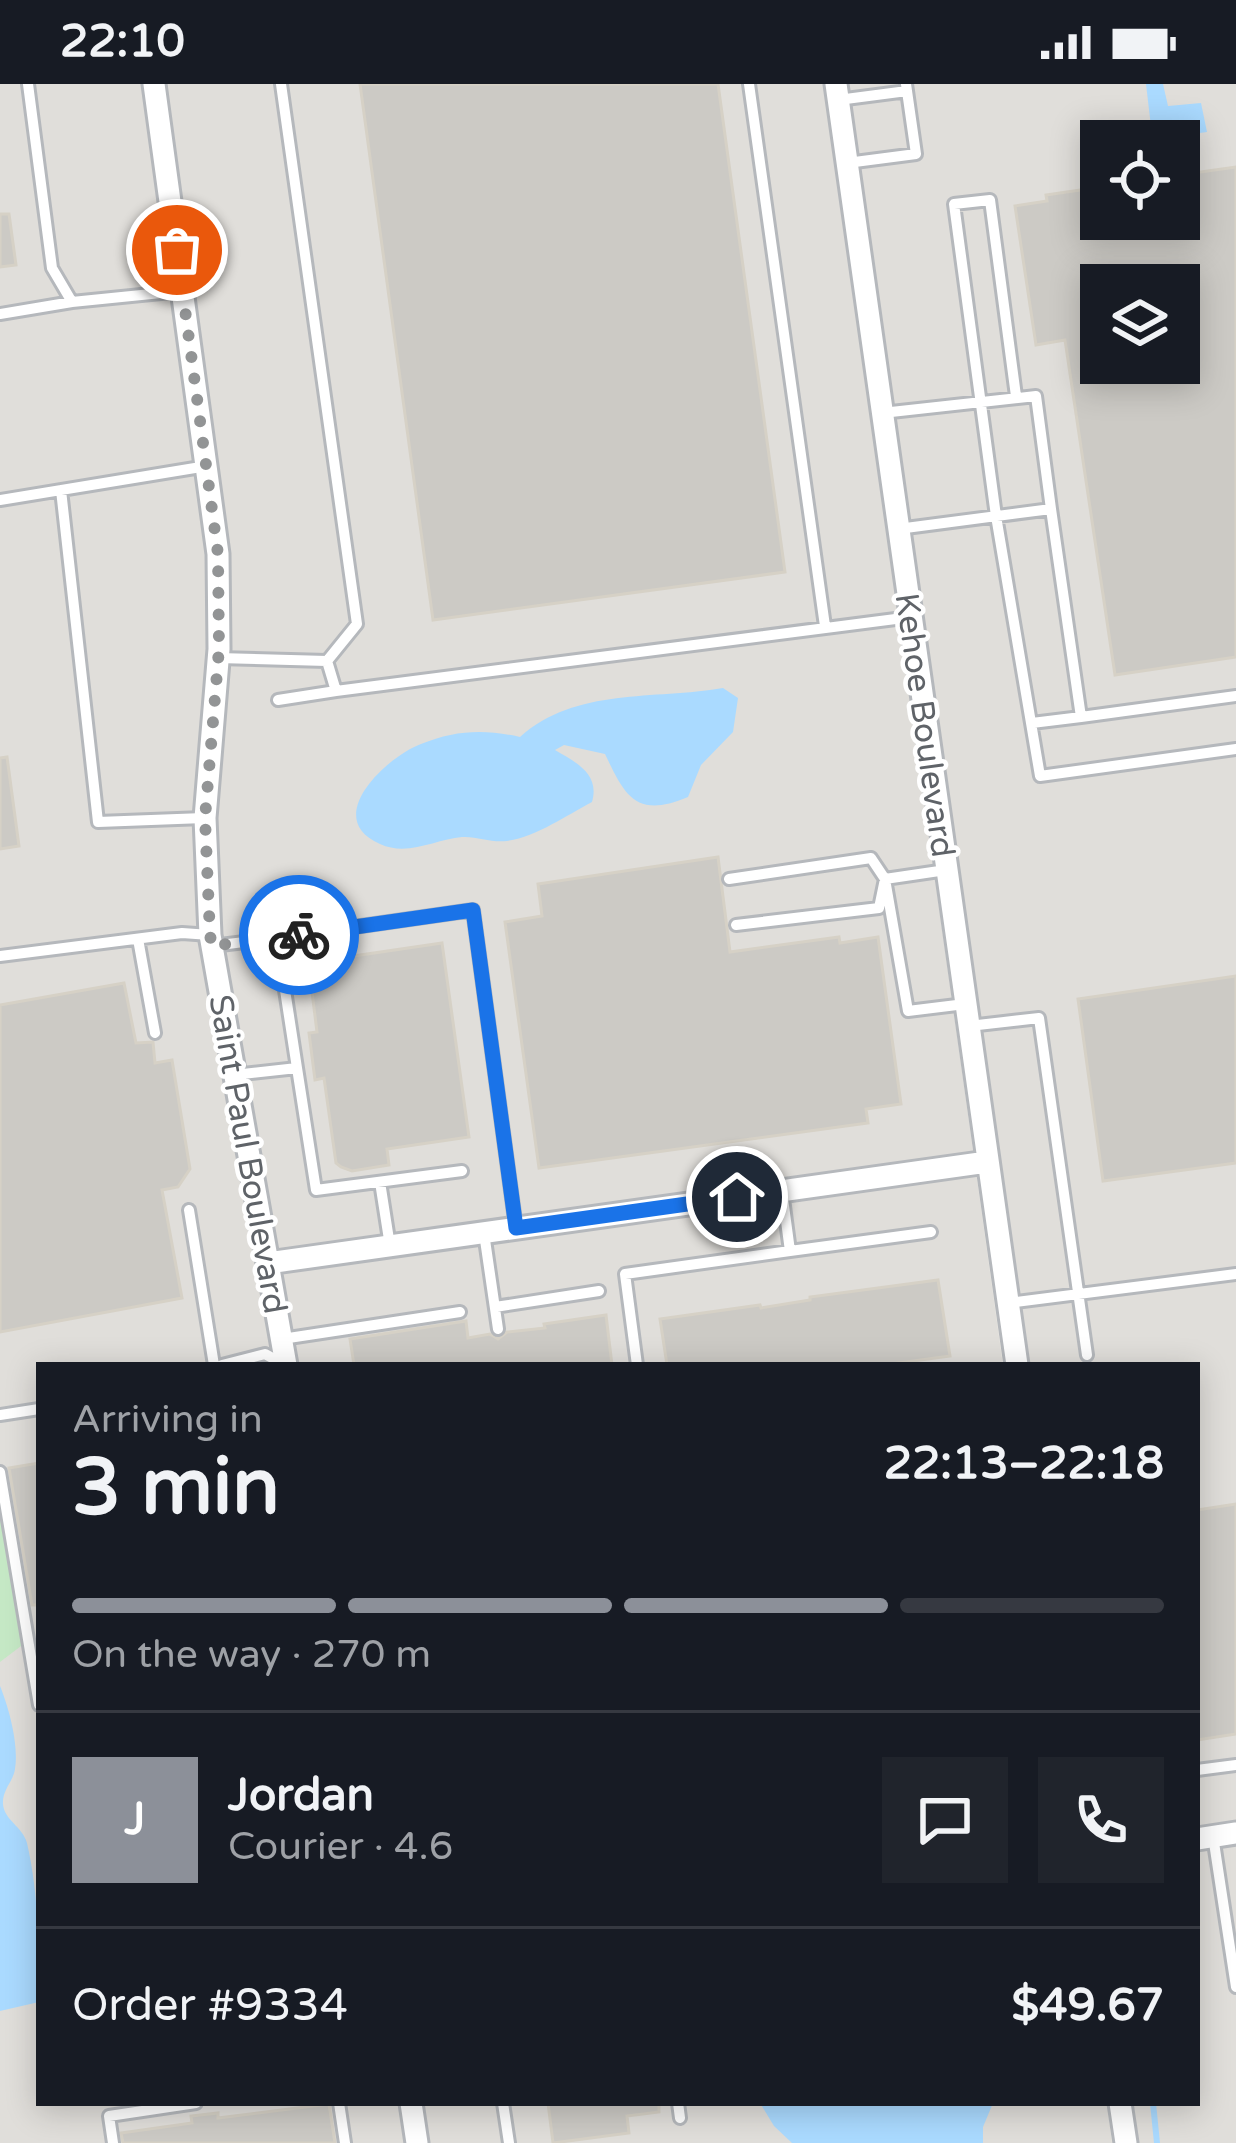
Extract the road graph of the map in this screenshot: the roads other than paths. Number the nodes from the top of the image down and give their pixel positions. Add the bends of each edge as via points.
1 (28, 84) edge
2 (154, 84) edge
3 (281, 84) edge
4 (749, 84) edge
5 (906, 87) edge
6 (837, 92) edge
7 (847, 163) junction
8 (183, 291) junction
9 (72, 302) junction
10 (0, 314) edge
11 (1016, 396) junction
12 (984, 400) junction
13 (882, 413) junction
14 (207, 466) junction
15 (61, 490) junction
16 (0, 500) edge
17 (1051, 509) junction
18 (997, 516) junction
19 (898, 529) junction
20 (911, 617) junction
21 (825, 626) junction
22 (218, 658) junction
23 (327, 661) junction
24 (337, 691) junction
25 (1236, 695) edge
26 (278, 700) dead end
27 (1081, 717) junction
28 (1032, 723) junction
29 (1236, 749) edge
30 (205, 818) junction
31 (946, 870) junction
32 (885, 878) junction
33 (728, 879) dead end
34 (736, 925) dead end
35 (277, 938) junction
36 (138, 939) junction
37 (211, 941) junction
38 (0, 956) edge
39 (967, 1015) junction
40 (155, 1033) dead end
41 (297, 1068) junction
42 (235, 1075) junction
43 (987, 1162) junction
44 (462, 1171) dead end
45 (380, 1182) junction
46 (782, 1191) junction
47 (189, 1210) dead end
48 (516, 1228) junction
49 (931, 1232) dead end
50 (484, 1233) junction
51 (390, 1246) junction
52 (790, 1251) junction
53 (268, 1263) junction
54 (1236, 1274) edge
55 (598, 1291) dead end
56 (1080, 1294) junction
57 (1008, 1303) junction
58 (495, 1306) junction
59 (460, 1312) dead end
60 (498, 1329) dead end
61 (1087, 1355) dead end
62 (281, 1357) edge
63 (217, 1362) edge
64 (231, 1362) edge
65 (637, 1362) edge
66 (1017, 1362) edge
67 (36, 1409) edge
68 (0, 1415) edge
69 (0, 1472) edge
70 (36, 1687) edge
71 (1236, 1765) edge
72 (1200, 1770) edge
73 (1216, 1836) edge
74 (1230, 1901) edge
75 (1236, 1987) edge
76 (339, 2106) edge
77 (411, 2106) edge
78 (503, 2106) edge
79 (678, 2106) edge
80 (1120, 2106) edge
81 (130, 2108) edge
82 (680, 2118) dead end
83 (113, 2143) edge
84 (345, 2143) edge
85 (417, 2143) edge
86 (509, 2143) edge
87 (1126, 2143) edge

1 - 9 lane via 52,268
2 - 8 street, Saint Paul Boulevard
3 - 23 lane via 357,624
4 - 21 lane
5 - 6 lane
5 - 7 lane via 916,154
6 - 7 street, Kehoe Boulevard
7 - 13 street, Kehoe Boulevard
8 - 9 lane
8 - 14 street, Saint Paul Boulevard
9 - 10 lane
11 - 12 lane
11 - 12 lane via 990,200 954,203
11 - 17 lane via 1036,396
12 - 13 lane
12 - 18 lane
13 - 19 street, Kehoe Boulevard
14 - 15 lane
14 - 22 street, Saint Paul Boulevard
15 - 16 lane
15 - 30 lane via 98,822
17 - 18 lane
17 - 27 lane
18 - 19 lane
18 - 28 lane
19 - 20 street, Kehoe Boulevard
20 - 21 lane
20 - 31 street, Kehoe Boulevard
21 - 24 lane
22 - 23 lane
22 - 30 street, Saint Paul Boulevard
23 - 24 lane
24 - 26 lane
25 - 27 lane
27 - 28 lane
28 - 29 lane via 1040,776
30 - 37 street, Saint Paul Boulevard
31 - 32 lane
31 - 39 street, Kehoe Boulevard
32 - 33 lane via 872,858
32 - 34 lane via 879,908
32 - 39 lane via 908,1011
35 - 37 lane
35 - 41 lane
35 - 48 lane via 473,910
36 - 37 lane via 182,933
36 - 38 lane
36 - 40 lane
37 - 42 street, Saint Paul Boulevard
39 - 43 street, Kehoe Boulevard
39 - 56 lane via 1039,1018
41 - 42 lane
41 - 45 lane via 316,1190
42 - 53 street, Saint Paul Boulevard
43 - 46 street
43 - 57 street, Kehoe Boulevard
44 - 45 lane
45 - 51 lane
46 - 48 street
46 - 52 lane
47 - 63 lane
48 - 50 street
49 - 52 lane
50 - 51 street
50 - 58 lane
51 - 53 street
52 - 65 lane via 625,1274
53 - 62 street, Saint Paul Boulevard
54 - 56 lane
55 - 58 lane
56 - 57 lane
56 - 61 lane
57 - 66 street, Kehoe Boulevard
58 - 60 lane
59 - 62 lane
62 - 64 lane
67 - 68 lane
69 - 70 lane
71 - 72 lane
73 - 74 lane
74 - 75 lane
76 - 84 lane
77 - 85 street
78 - 86 lane
79 - 82 lane
80 - 87 street
81 - 83 lane via 109,2116

